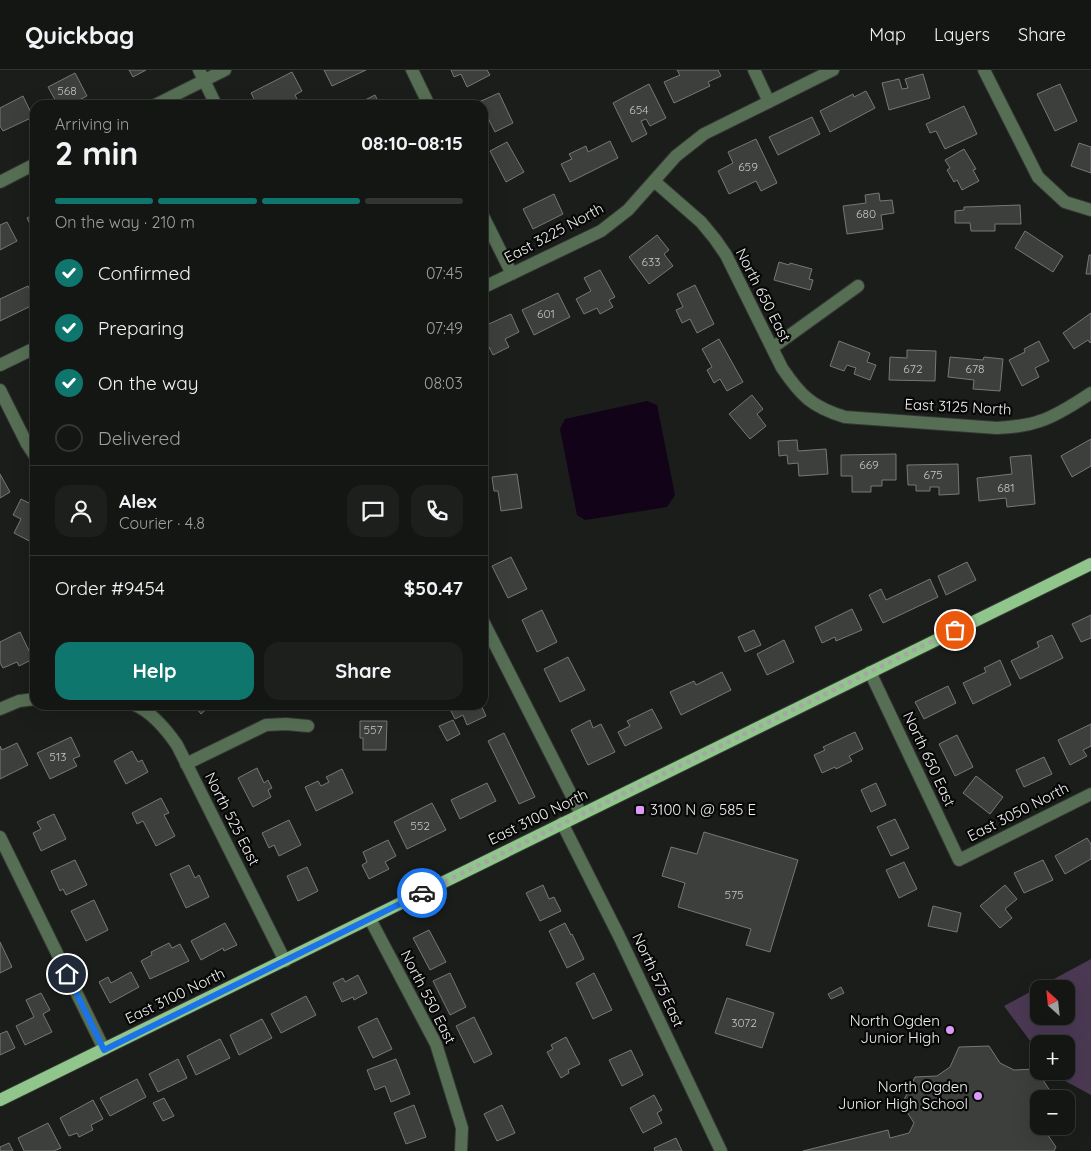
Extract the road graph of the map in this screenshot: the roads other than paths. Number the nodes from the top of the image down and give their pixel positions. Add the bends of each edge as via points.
1 (225, 70) edge
2 (412, 70) edge
3 (754, 70) edge
4 (833, 70) edge
5 (984, 70) edge
6 (202, 75) edge
7 (163, 100) edge
8 (214, 100) edge
9 (427, 100) edge
10 (769, 102) junction
11 (30, 167) edge
12 (654, 181) junction
13 (0, 182) edge
14 (1091, 210) edge
15 (488, 226) edge
16 (512, 274) junction
17 (488, 285) edge
18 (858, 286) dead end
19 (772, 348) junction
20 (30, 350) edge
21 (0, 365) edge
22 (0, 390) edge
23 (1091, 393) edge
24 (845, 417) joint
25 (30, 448) edge
26 (1091, 564) edge
27 (488, 630) edge
28 (870, 672) junction
29 (30, 700) edge
30 (0, 709) edge
31 (144, 710) edge
32 (308, 726) dead end
33 (186, 764) junction
34 (1091, 794) edge
35 (581, 814) junction
36 (562, 824) junction
37 (0, 836) edge
38 (959, 860) joint
39 (370, 918) junction
40 (285, 960) junction
41 (104, 1050) junction
42 (0, 1100) edge
43 (461, 1151) edge
44 (721, 1151) edge

1 - 6 street
2 - 9 street
3 - 10 street
4 - 10 street, East 3225 North
5 - 14 street via 1038,177 1064,202
6 - 7 street
6 - 8 street
10 - 12 street, East 3225 North via 704,134 676,156
11 - 13 street
12 - 16 street, East 3225 North via 628,210 601,230
12 - 19 street, North 650 East via 701,222 715,239
15 - 16 street
16 - 17 street, East 3225 North
18 - 19 street
19 - 24 street, North 650 East via 802,395 820,408
20 - 21 street
22 - 25 street
23 - 24 street, East 3125 North via 1041,421 1022,426 997,428
26 - 28 main road, East 3100 North
27 - 35 street
28 - 35 main road, East 3100 North
28 - 38 street, North 650 East
29 - 30 street
31 - 33 street, North 525 East via 167,730
32 - 33 street via 266,726
33 - 40 street, North 525 East
34 - 38 street, East 3050 North
35 - 36 main road, East 3100 North
36 - 39 main road, East 3100 North
36 - 44 street, North 575 East
37 - 41 street
39 - 40 main road, East 3100 North
39 - 43 street, North 550 East via 436,1044 462,1128
40 - 41 main road, East 3100 North
41 - 42 main road, East 3100 North

